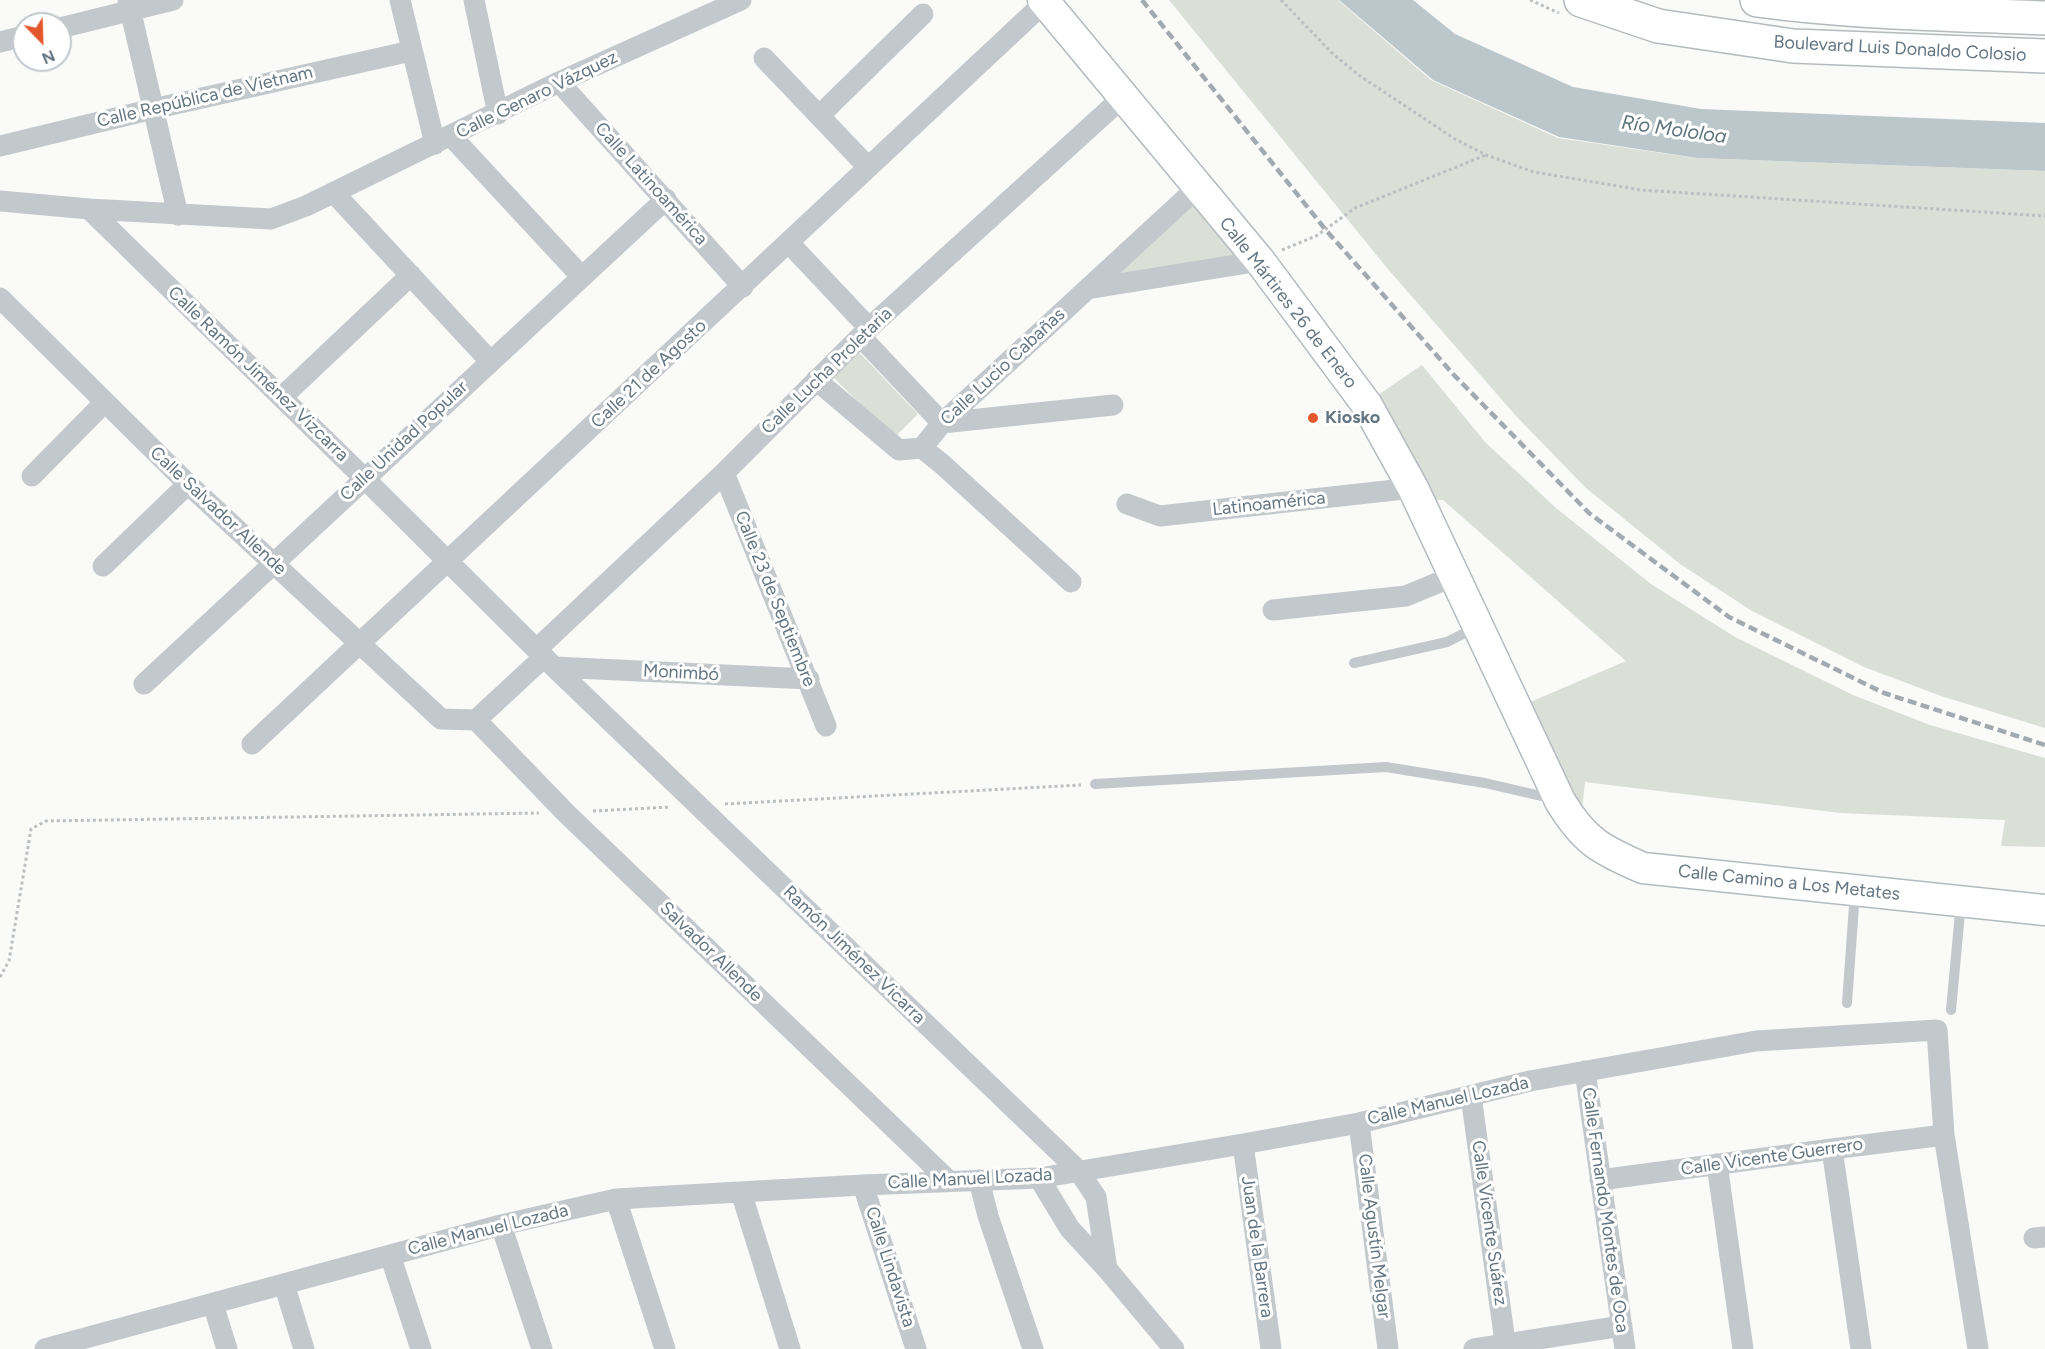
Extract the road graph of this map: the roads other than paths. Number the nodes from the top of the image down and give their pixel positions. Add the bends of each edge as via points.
1 (173, 0) edge
2 (400, 0) edge
3 (474, 0) edge
4 (741, 0) edge
5 (1581, 0) edge
6 (1757, 0) edge
7 (1044, 1) edge
8 (129, 6) edge
9 (1917, 6) edge
10 (923, 14) dead end
11 (2045, 18) edge
12 (72, 24) edge
13 (411, 51) junction
14 (2045, 56) edge
15 (764, 58) dead end
16 (559, 82) junction
17 (1123, 97) junction
18 (153, 109) junction
19 (498, 114) junction
20 (819, 116) junction
21 (443, 140) junction
22 (0, 146) edge
23 (868, 167) junction
24 (1197, 188) junction
25 (334, 193) junction
26 (666, 199) junction
27 (0, 201) edge
28 (89, 209) junction
29 (178, 215) junction
30 (789, 243) junction
31 (1260, 261) junction
32 (411, 275) junction
33 (581, 276) junction
34 (743, 287) junction
35 (1087, 289) junction
36 (0, 298) edge
37 (865, 332) junction
38 (490, 361) junction
39 (816, 380) junction
40 (282, 397) junction
41 (105, 402) junction
42 (1113, 405) dead end
43 (942, 423) junction
44 (922, 448) junction
45 (724, 473) junction
46 (32, 476) dead end
47 (364, 477) junction
48 (188, 484) junction
49 (1413, 488) junction
50 (1127, 504) dead end
51 (448, 562) junction
52 (273, 563) junction
53 (103, 566) dead end
54 (1454, 576) junction
55 (1071, 582) dead end
56 (1273, 610) dead end
57 (1478, 627) junction
58 (360, 646) junction
59 (545, 658) junction
60 (1354, 663) dead end
61 (808, 679) junction
62 (144, 684) dead end
63 (476, 720) junction
64 (826, 726) dead end
65 (252, 744) dead end
66 (1095, 784) road end
67 (1560, 801) junction
68 (1855, 890) junction
69 (1961, 901) junction
70 (2045, 910) edge
71 (1847, 1003) dead end
72 (1951, 1010) dead end
73 (1585, 1071) junction
74 (1472, 1096) junction
75 (1359, 1123) junction
76 (1944, 1135) junction
77 (1243, 1144) junction
78 (1832, 1149) junction
79 (1717, 1164) junction
80 (1078, 1170) junction
81 (1039, 1178) junction
82 (979, 1180) junction
83 (1600, 1180) junction
84 (949, 1181) junction
85 (863, 1185) junction
86 (741, 1192) junction
87 (616, 1199) junction
88 (501, 1225) junction
89 (390, 1255) junction
90 (1107, 1269) junction
91 (284, 1284) junction
92 (213, 1304) junction
93 (1622, 1326) junction
94 (1506, 1347) edge
95 (45, 1349) edge
96 (227, 1349) edge
97 (304, 1349) edge
98 (421, 1349) edge
99 (542, 1349) edge
100 (665, 1349) edge
101 (790, 1349) edge
102 (916, 1349) edge
103 (1033, 1349) edge
104 (1174, 1349) edge
105 (1271, 1349) edge
106 (1388, 1349) edge
107 (1474, 1349) edge
108 (1625, 1349) edge
109 (1743, 1349) edge
110 (1861, 1349) edge
111 (1978, 1349) edge

1 - 8 street
2 - 13 street
3 - 19 street
4 - 16 street, Calle Genaro Vázquez
5 - 14 main road, Boulevard Luis Donaldo Colosio via 1658,26 1794,46
6 - 9 main road, Boulevard Luis Donaldo Colosio
7 - 17 street, Calle Mártires 26 de Enero
7 - 23 street, Calle 21 de Agosto
8 - 12 street
8 - 18 street
9 - 11 main road, Boulevard Luis Donaldo Colosio
10 - 20 street
13 - 18 street, Calle República de Vietnam
13 - 21 street
15 - 20 street
16 - 19 street, Calle Genaro Vázquez
16 - 26 street, Calle Latinoamérica
17 - 24 street, Calle Mártires 26 de Enero
17 - 37 street, Calle Lucha Proletaria
18 - 22 street, Calle República de Vietnam
18 - 29 street
19 - 21 street, Calle Genaro Vázquez
20 - 23 street
21 - 25 street, Calle Genaro Vázquez
21 - 33 street
23 - 30 street, Calle 21 de Agosto
24 - 31 street, Calle Mártires 26 de Enero
24 - 35 street, Calle Lucio Cabañas
25 - 29 street, Calle Genaro Vázquez via 272,219
25 - 32 street
26 - 33 street, Calle Unidad Popular
26 - 34 street, Calle Latinoamérica
27 - 28 street
28 - 29 street
28 - 40 street, Calle Ramón Jiménez Vizcarra
30 - 34 street, Calle 21 de Agosto
30 - 37 street
31 - 35 street
31 - 49 street, Calle Mártires 26 de Enero via 1367,405
32 - 38 street
32 - 40 street
33 - 38 street, Calle Unidad Popular
34 - 51 street, Calle 21 de Agosto
35 - 43 street, Calle Lucio Cabañas
36 - 41 street, Calle Salvador Allende
37 - 39 street, Calle Lucha Proletaria
37 - 43 street
38 - 47 street, Calle Unidad Popular
39 - 44 street via 899,450
39 - 45 street, Calle Lucha Proletaria
40 - 47 street, Calle Ramón Jiménez Vizcarra
41 - 46 street
41 - 48 street, Calle Salvador Allende
42 - 43 street
43 - 44 street, Calle Lucio Cabañas
44 - 55 street
45 - 59 street, Calle Lucha Proletaria
45 - 61 street, Calle 23 de Septiembre
47 - 51 street, Calle Ramón Jiménez Vizcarra
47 - 52 street, Calle Unidad Popular
48 - 52 street, Calle Salvador Allende
48 - 53 street
49 - 50 street, Latinoamérica via 1160,516
49 - 54 street, Calle Mártires 26 de Enero
51 - 58 street, Calle 21 de Agosto
51 - 59 street, Calle Ramón Jiménez Vizcarra
52 - 58 street, Calle Salvador Allende
52 - 62 street, Calle Unidad Popular
54 - 56 street via 1406,596
54 - 57 street, Calle Mártires 26 de Enero
57 - 60 lane via 1448,642
57 - 67 street, Calle Mártires 26 de Enero
58 - 63 street, Calle Salvador Allende via 441,719
58 - 65 street, Calle 21 de Agosto
59 - 61 street, Monimbó
59 - 63 street, Calle Lucha Proletaria
59 - 80 street, Ramón Jiménez Vicarra
61 - 64 street, Calle 23 de Septiembre
63 - 84 street, Salvador Allende via 566,813
66 - 67 lane via 1386,768 1485,783
67 - 68 street, Calle Camino a Los Metates via 1586,838 1643,868
68 - 69 street, Calle Camino a Los Metates
68 - 71 lane
69 - 70 street, Calle Camino a Los Metates
69 - 72 lane
73 - 74 street, Calle Manuel Lozada
73 - 76 street, Calle Manuel Lozada via 1756,1041 1937,1030
73 - 83 street, Calle Fernando Montes de Oca
74 - 75 street, Calle Manuel Lozada
74 - 94 street, Calle Vicente Suárez
75 - 77 street, Calle Manuel Lozada
75 - 106 street, Calle Agustín Melgar
76 - 78 street, Calle Vicente Guerrero
76 - 111 street
77 - 80 street, Calle Manuel Lozada
77 - 105 street, Juan de la Barrera
78 - 79 street, Calle Vicente Guerrero
78 - 110 street
79 - 83 street, Calle Vicente Guerrero
79 - 109 street
80 - 81 street, Calle Manuel Lozada
80 - 90 street, Ramón Jiménez Vicarra via 1096,1197
81 - 82 street, Calle Manuel Lozada
81 - 90 street via 1070,1229
82 - 84 street, Calle Manuel Lozada
82 - 103 street
83 - 93 street, Calle Fernando Montes de Oca
84 - 85 street, Calle Manuel Lozada
85 - 86 street, Calle Manuel Lozada
85 - 102 street, Calle Lindavista
86 - 87 street, Calle Manuel Lozada
86 - 101 street
87 - 88 street, Calle Manuel Lozada
87 - 100 street
88 - 89 street, Calle Manuel Lozada
88 - 99 street
89 - 91 street, Calle Manuel Lozada
89 - 98 street
90 - 104 street
91 - 92 street, Calle Manuel Lozada
91 - 97 street
92 - 95 street, Calle Manuel Lozada
92 - 96 street
93 - 94 street
93 - 108 street, Calle Fernando Montes de Oca
94 - 107 street

